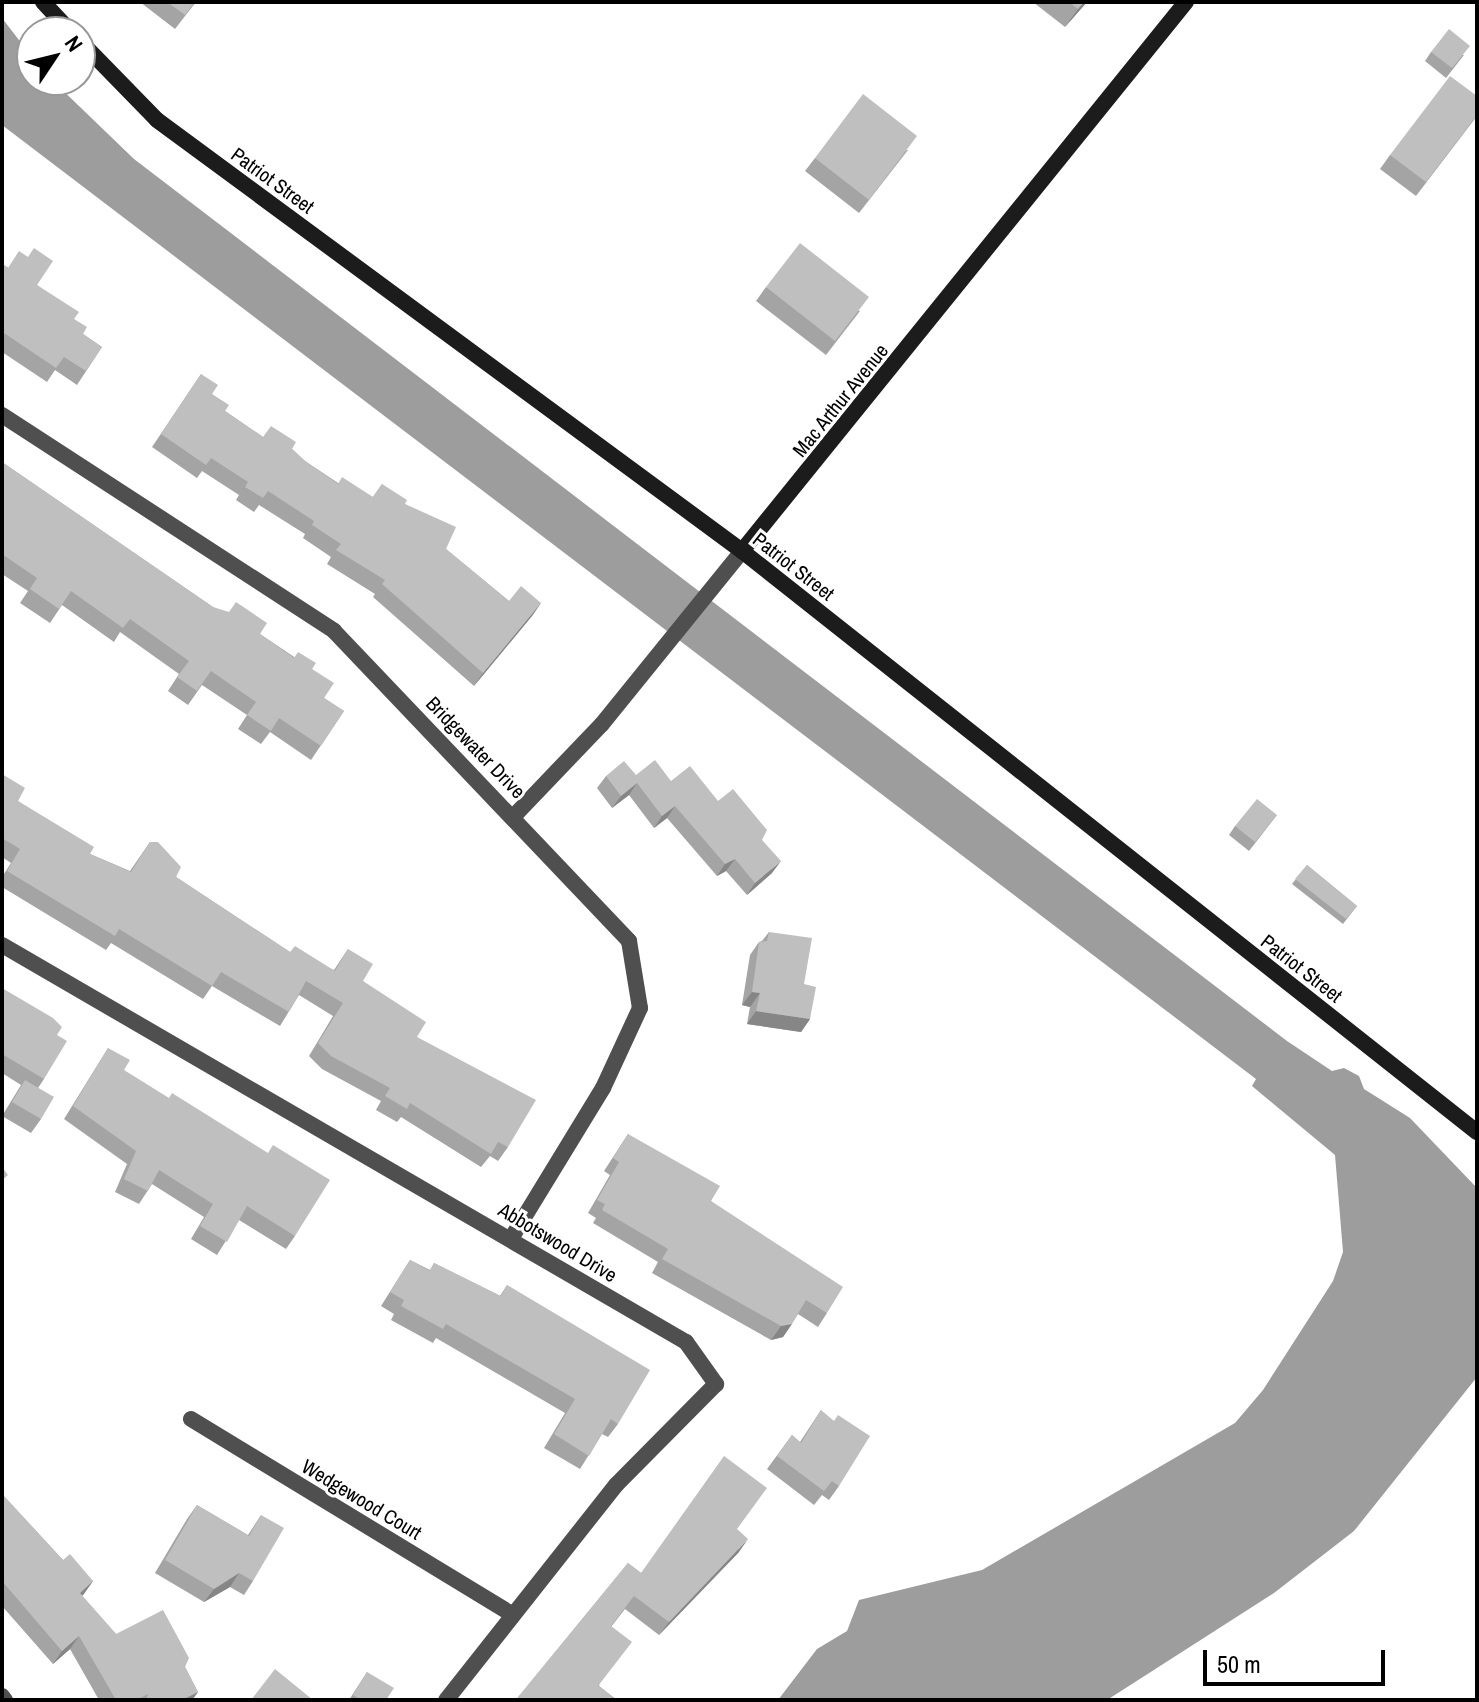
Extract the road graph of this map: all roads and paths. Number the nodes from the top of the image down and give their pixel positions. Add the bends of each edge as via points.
1 (1186, 2) edge
2 (96, 57) edge
3 (2, 415) edge
4 (742, 551) junction
5 (514, 816) junction
6 (2, 945) edge
7 (1477, 1132) edge
8 (512, 1237) junction
9 (191, 1419) dead end
10 (512, 1614) junction
11 (446, 1700) edge

1 - 4 main road, Mac Arthur Avenue
2 - 4 main road, Patriot Street via 157,120
3 - 5 street, Bridgewater Drive via 334,631
4 - 5 street, Mac Arthur Avenue via 662,652
4 - 7 main road, Patriot Street
5 - 8 street, Bridgewater Drive via 629,941 640,1008 603,1088
6 - 8 street, Abbotswood Drive
8 - 10 street, Abbotswood Drive via 686,1342 716,1384 616,1485
9 - 10 street, Wedgewood Court
10 - 11 street, Abbotswood Drive

